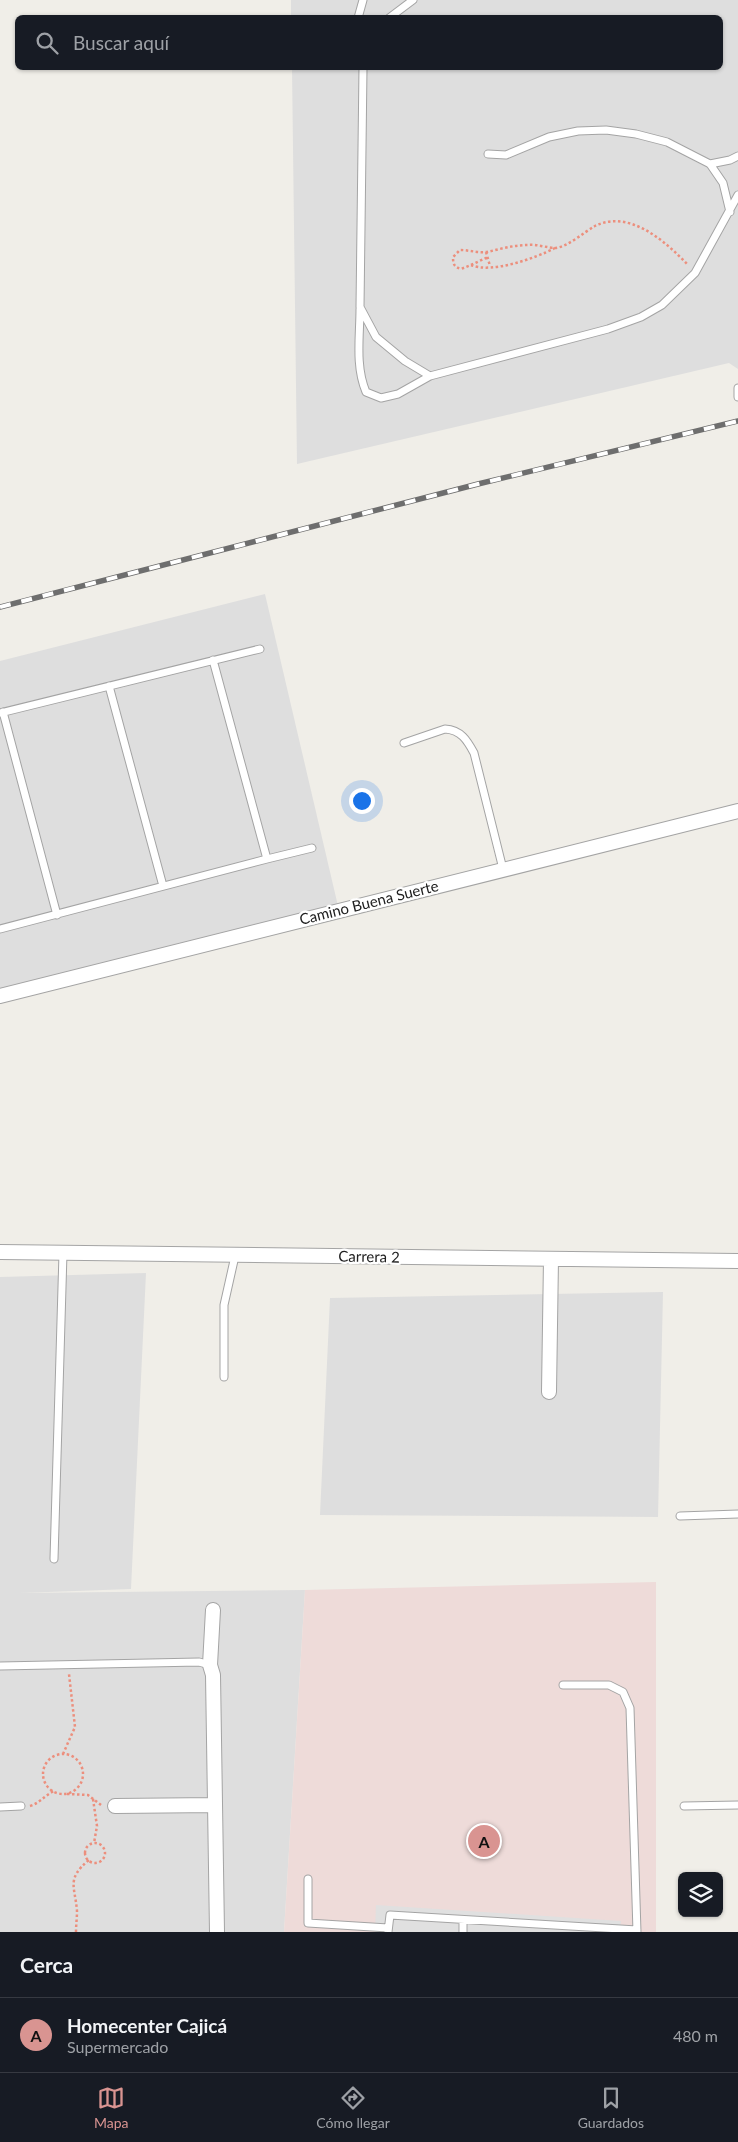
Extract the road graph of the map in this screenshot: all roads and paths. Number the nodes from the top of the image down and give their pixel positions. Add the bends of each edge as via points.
1 (363, 0) edge
2 (413, 0) edge
3 (359, 15) edge
4 (393, 15) edge
5 (363, 70) edge
6 (488, 154) dead end
7 (738, 156) edge
8 (710, 164) junction
9 (738, 195) edge
10 (730, 212) junction
11 (555, 248) junction
12 (486, 252) junction
13 (488, 257) junction
14 (471, 265) junction
15 (490, 266) junction
16 (695, 273) junction
17 (360, 307) junction
18 (430, 376) junction
19 (738, 388) edge
20 (738, 398) edge
21 (260, 649) dead end
22 (213, 660) junction
23 (110, 686) junction
24 (2, 712) edge
25 (404, 743) dead end
26 (738, 811) edge
27 (312, 848) dead end
28 (266, 859) junction
29 (503, 869) junction
30 (164, 886) junction
31 (57, 915) junction
32 (0, 930) edge
33 (0, 996) edge
34 (0, 1252) edge
35 (63, 1253) junction
36 (235, 1256) junction
37 (551, 1259) junction
38 (738, 1261) edge
39 (224, 1377) dead end
40 (549, 1392) dead end
41 (738, 1514) edge
42 (680, 1516) dead end
43 (54, 1559) dead end
44 (213, 1610) dead end
45 (210, 1664) junction
46 (70, 1665) junction
47 (0, 1666) edge
48 (563, 1685) dead end
49 (62, 1754) junction
50 (54, 1792) junction
51 (66, 1794) junction
52 (92, 1799) junction
53 (215, 1805) junction
54 (738, 1805) edge
55 (21, 1806) joint
56 (114, 1806) joint
57 (684, 1806) dead end
58 (0, 1807) edge
59 (94, 1843) junction
60 (89, 1860) junction
61 (308, 1879) dead end
62 (463, 1920) junction
63 (531, 1928) edge
64 (566, 1929) edge
65 (388, 1930) edge
66 (599, 1930) edge
67 (637, 1931) edge
68 (76, 1932) edge
69 (217, 1932) edge
70 (463, 1932) edge

1 - 3 lane
2 - 4 lane
5 - 17 lane
6 - 8 lane via 506,155 550,137 578,131 606,130 666,142
7 - 8 lane
8 - 10 lane via 724,183
9 - 10 lane
10 - 16 lane
11 - 12 path via 540,244
11 - 15 path via 505,266
11 - 16 path via 613,220 650,232
12 - 13 path
12 - 14 path via 460,250 453,257 456,267 461,269
13 - 14 path
13 - 15 path
14 - 15 path via 482,269
16 - 18 lane via 662,305 640,317 608,329
17 - 18 lane via 376,337
17 - 18 lane via 359,364 366,392 381,398 398,394
19 - 20 lane
21 - 22 lane
22 - 23 lane
22 - 28 lane
23 - 24 lane
23 - 30 lane
24 - 31 lane
25 - 29 lane via 445,729 464,736 474,753
26 - 29 street, Camino Buena Suerte
27 - 28 lane
28 - 30 lane
29 - 33 street, Camino Buena Suerte
30 - 31 lane
31 - 32 lane
34 - 35 street, Carrera 2
35 - 36 street, Carrera 2
35 - 43 lane
36 - 37 street, Carrera 2
36 - 39 lane via 224,1305
37 - 38 street, Carrera 2
37 - 40 street
41 - 42 lane
44 - 45 street
45 - 46 lane
45 - 53 street via 213,1674
46 - 47 lane
46 - 49 path via 75,1727
48 - 67 lane via 609,1685 623,1692 630,1708
49 - 50 path via 51,1758 44,1769 45,1782
49 - 51 path via 74,1757 83,1772 80,1784
50 - 51 path
50 - 55 path via 31,1806
51 - 52 path via 88,1795
52 - 56 path via 103,1806
52 - 59 path via 97,1826
53 - 56 street
53 - 69 street
54 - 57 lane
55 - 58 lane
59 - 60 path via 85,1851
59 - 60 path via 102,1846 105,1854 101,1861
60 - 68 path via 74,1877
61 - 65 lane via 308,1923
62 - 63 lane
62 - 65 lane via 390,1915
62 - 70 lane
63 - 64 lane
64 - 66 lane
66 - 67 lane

